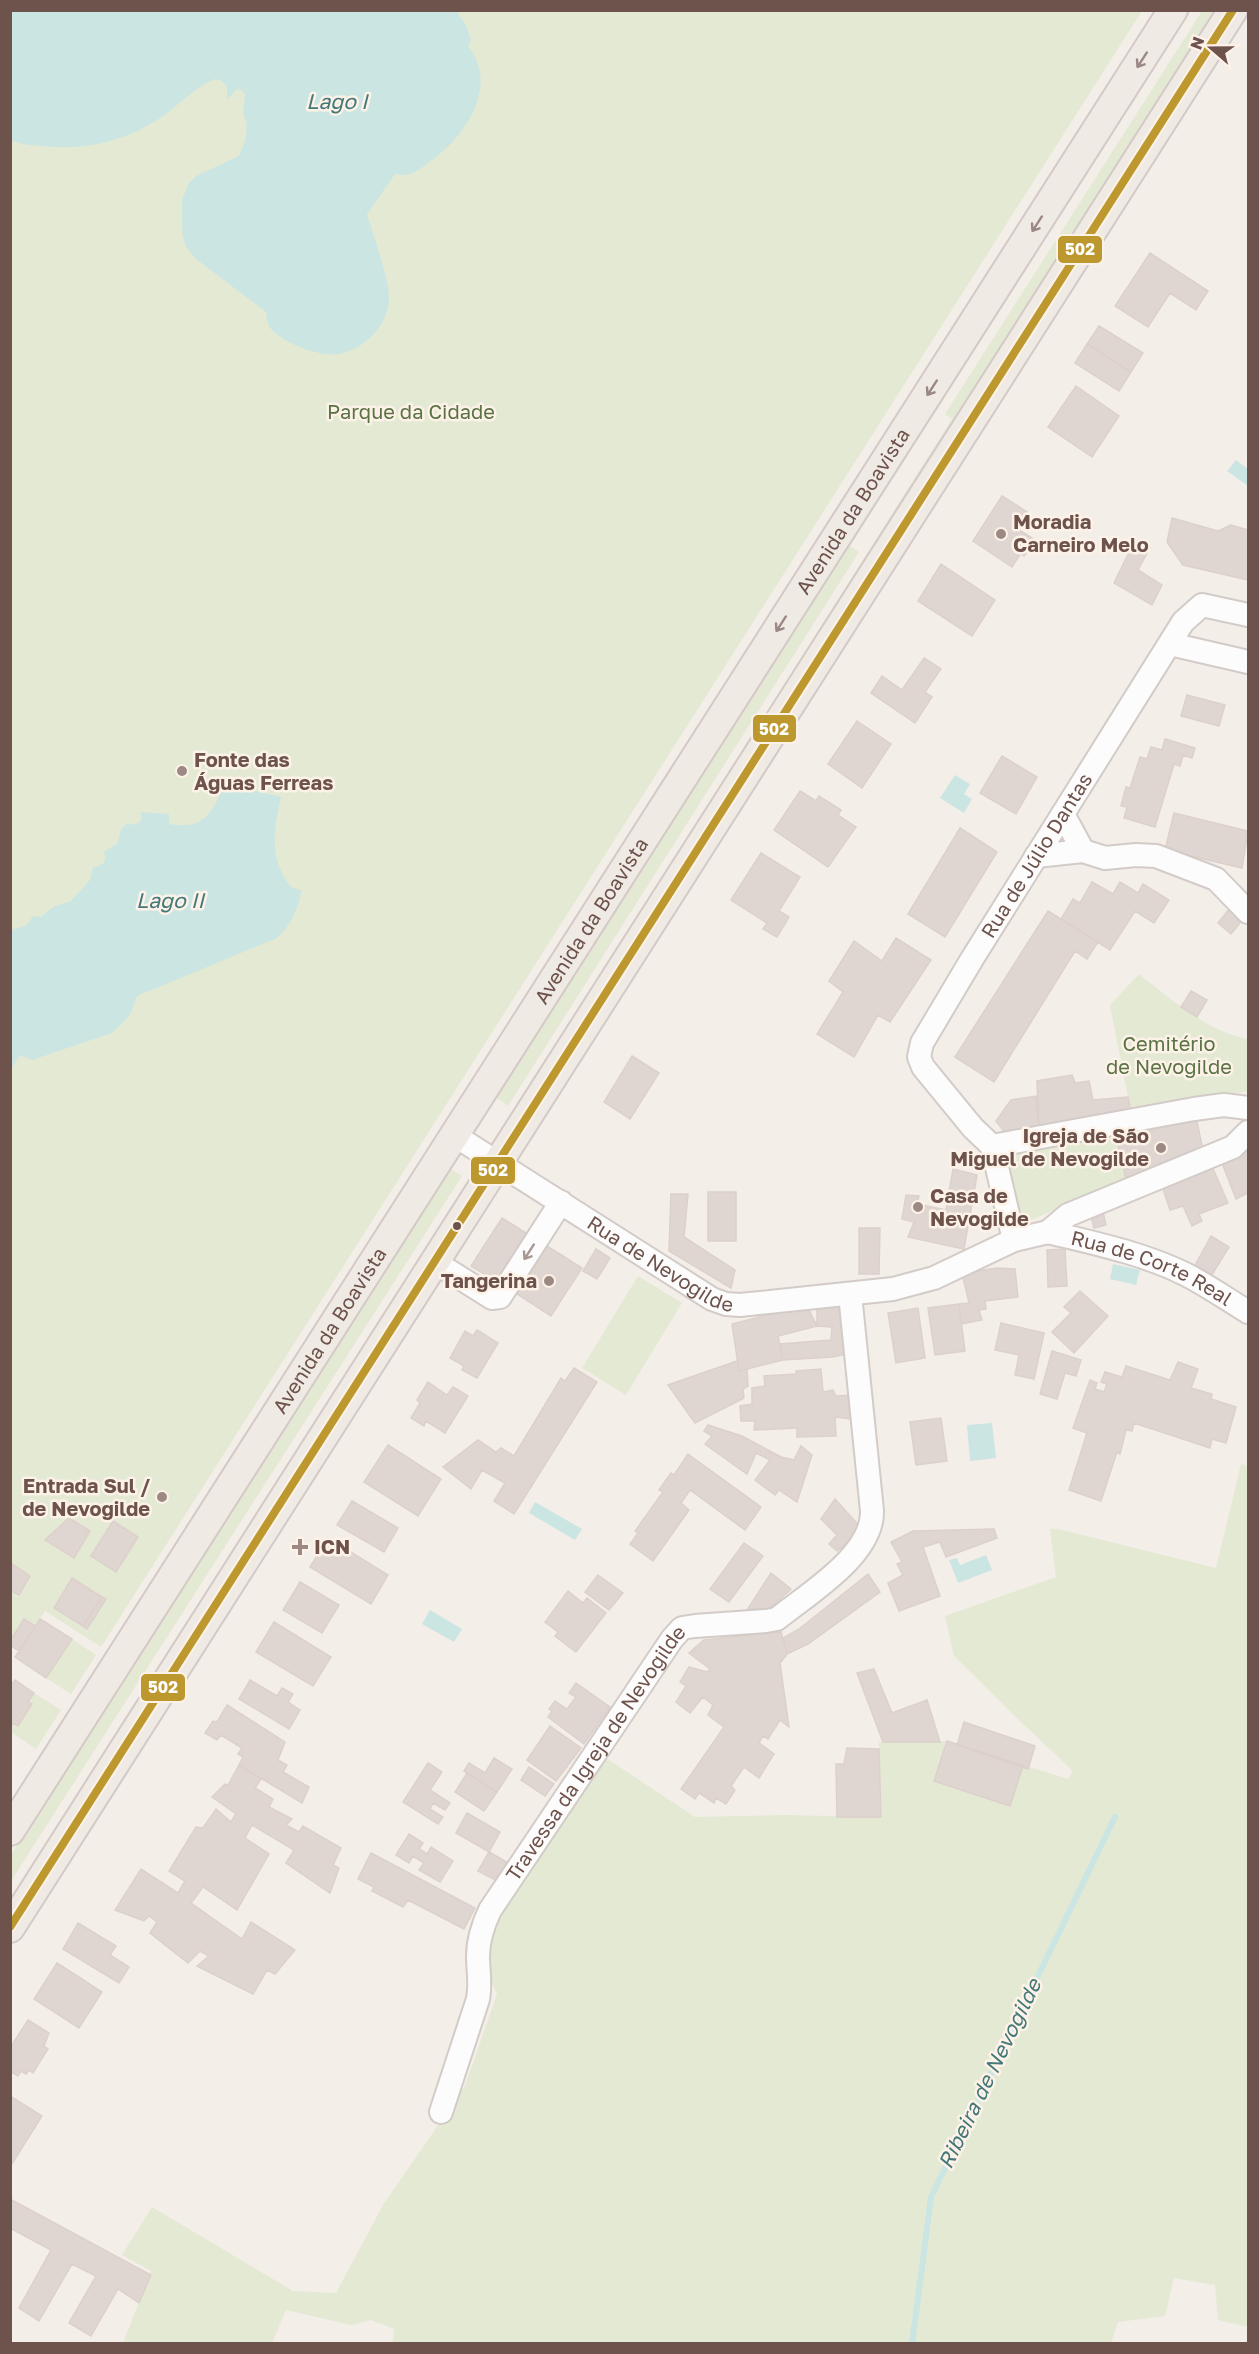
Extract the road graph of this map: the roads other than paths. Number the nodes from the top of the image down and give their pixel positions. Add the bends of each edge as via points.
1 (1173, 10) edge
2 (1233, 10) edge
3 (1248, 615) edge
4 (1170, 644) junction
5 (1248, 662) edge
6 (1063, 814) junction
7 (1083, 851) junction
8 (1036, 856) junction
9 (1248, 912) edge
10 (1248, 1108) edge
11 (1248, 1132) edge
12 (454, 1135) junction
13 (992, 1146) junction
14 (499, 1165) junction
15 (561, 1202) junction
16 (1048, 1232) junction
17 (1014, 1240) junction
18 (435, 1262) junction
19 (850, 1294) junction
20 (1248, 1312) edge
21 (10, 1831) edge
22 (10, 1928) edge
23 (441, 2112) dead end

1 -> 12 main road, Avenida da Boavista
2 - 14 main road
3 - 4 street, Rua de Júlio Dantas via 1202,605 1183,622
4 - 5 street
4 - 6 street, Rua de Júlio Dantas
6 - 7 street
6 - 8 street, Rua de Júlio Dantas
7 - 8 street
7 - 9 street via 1105,858 1156,856 1216,879
8 - 13 street, Rua de Júlio Dantas via 922,1043 919,1057 973,1128
10 - 13 street via 1224,1105 1194,1109
11 - 16 street via 1233,1147 1068,1215
12 - 14 street, Rua de Nevogilde
12 - 21 main road, Avenida da Boavista
13 - 17 street
14 - 15 street, Rua de Nevogilde
14 - 18 main road
15 -> 18 street via 500,1297 492,1298
15 - 19 street, Rua de Nevogilde via 712,1299 726,1304
16 - 17 street, Rua de Nevogilde
16 - 20 street, Rua de Corte Real via 1162,1264
17 - 19 street, Rua de Nevogilde via 934,1278 893,1289
18 - 22 main road
19 - 23 street, Travessa da Igreja de Nevogilde via 872,1511 870,1528 849,1561 777,1618 682,1628 672,1639 490,1910 480,1937 476,2008

